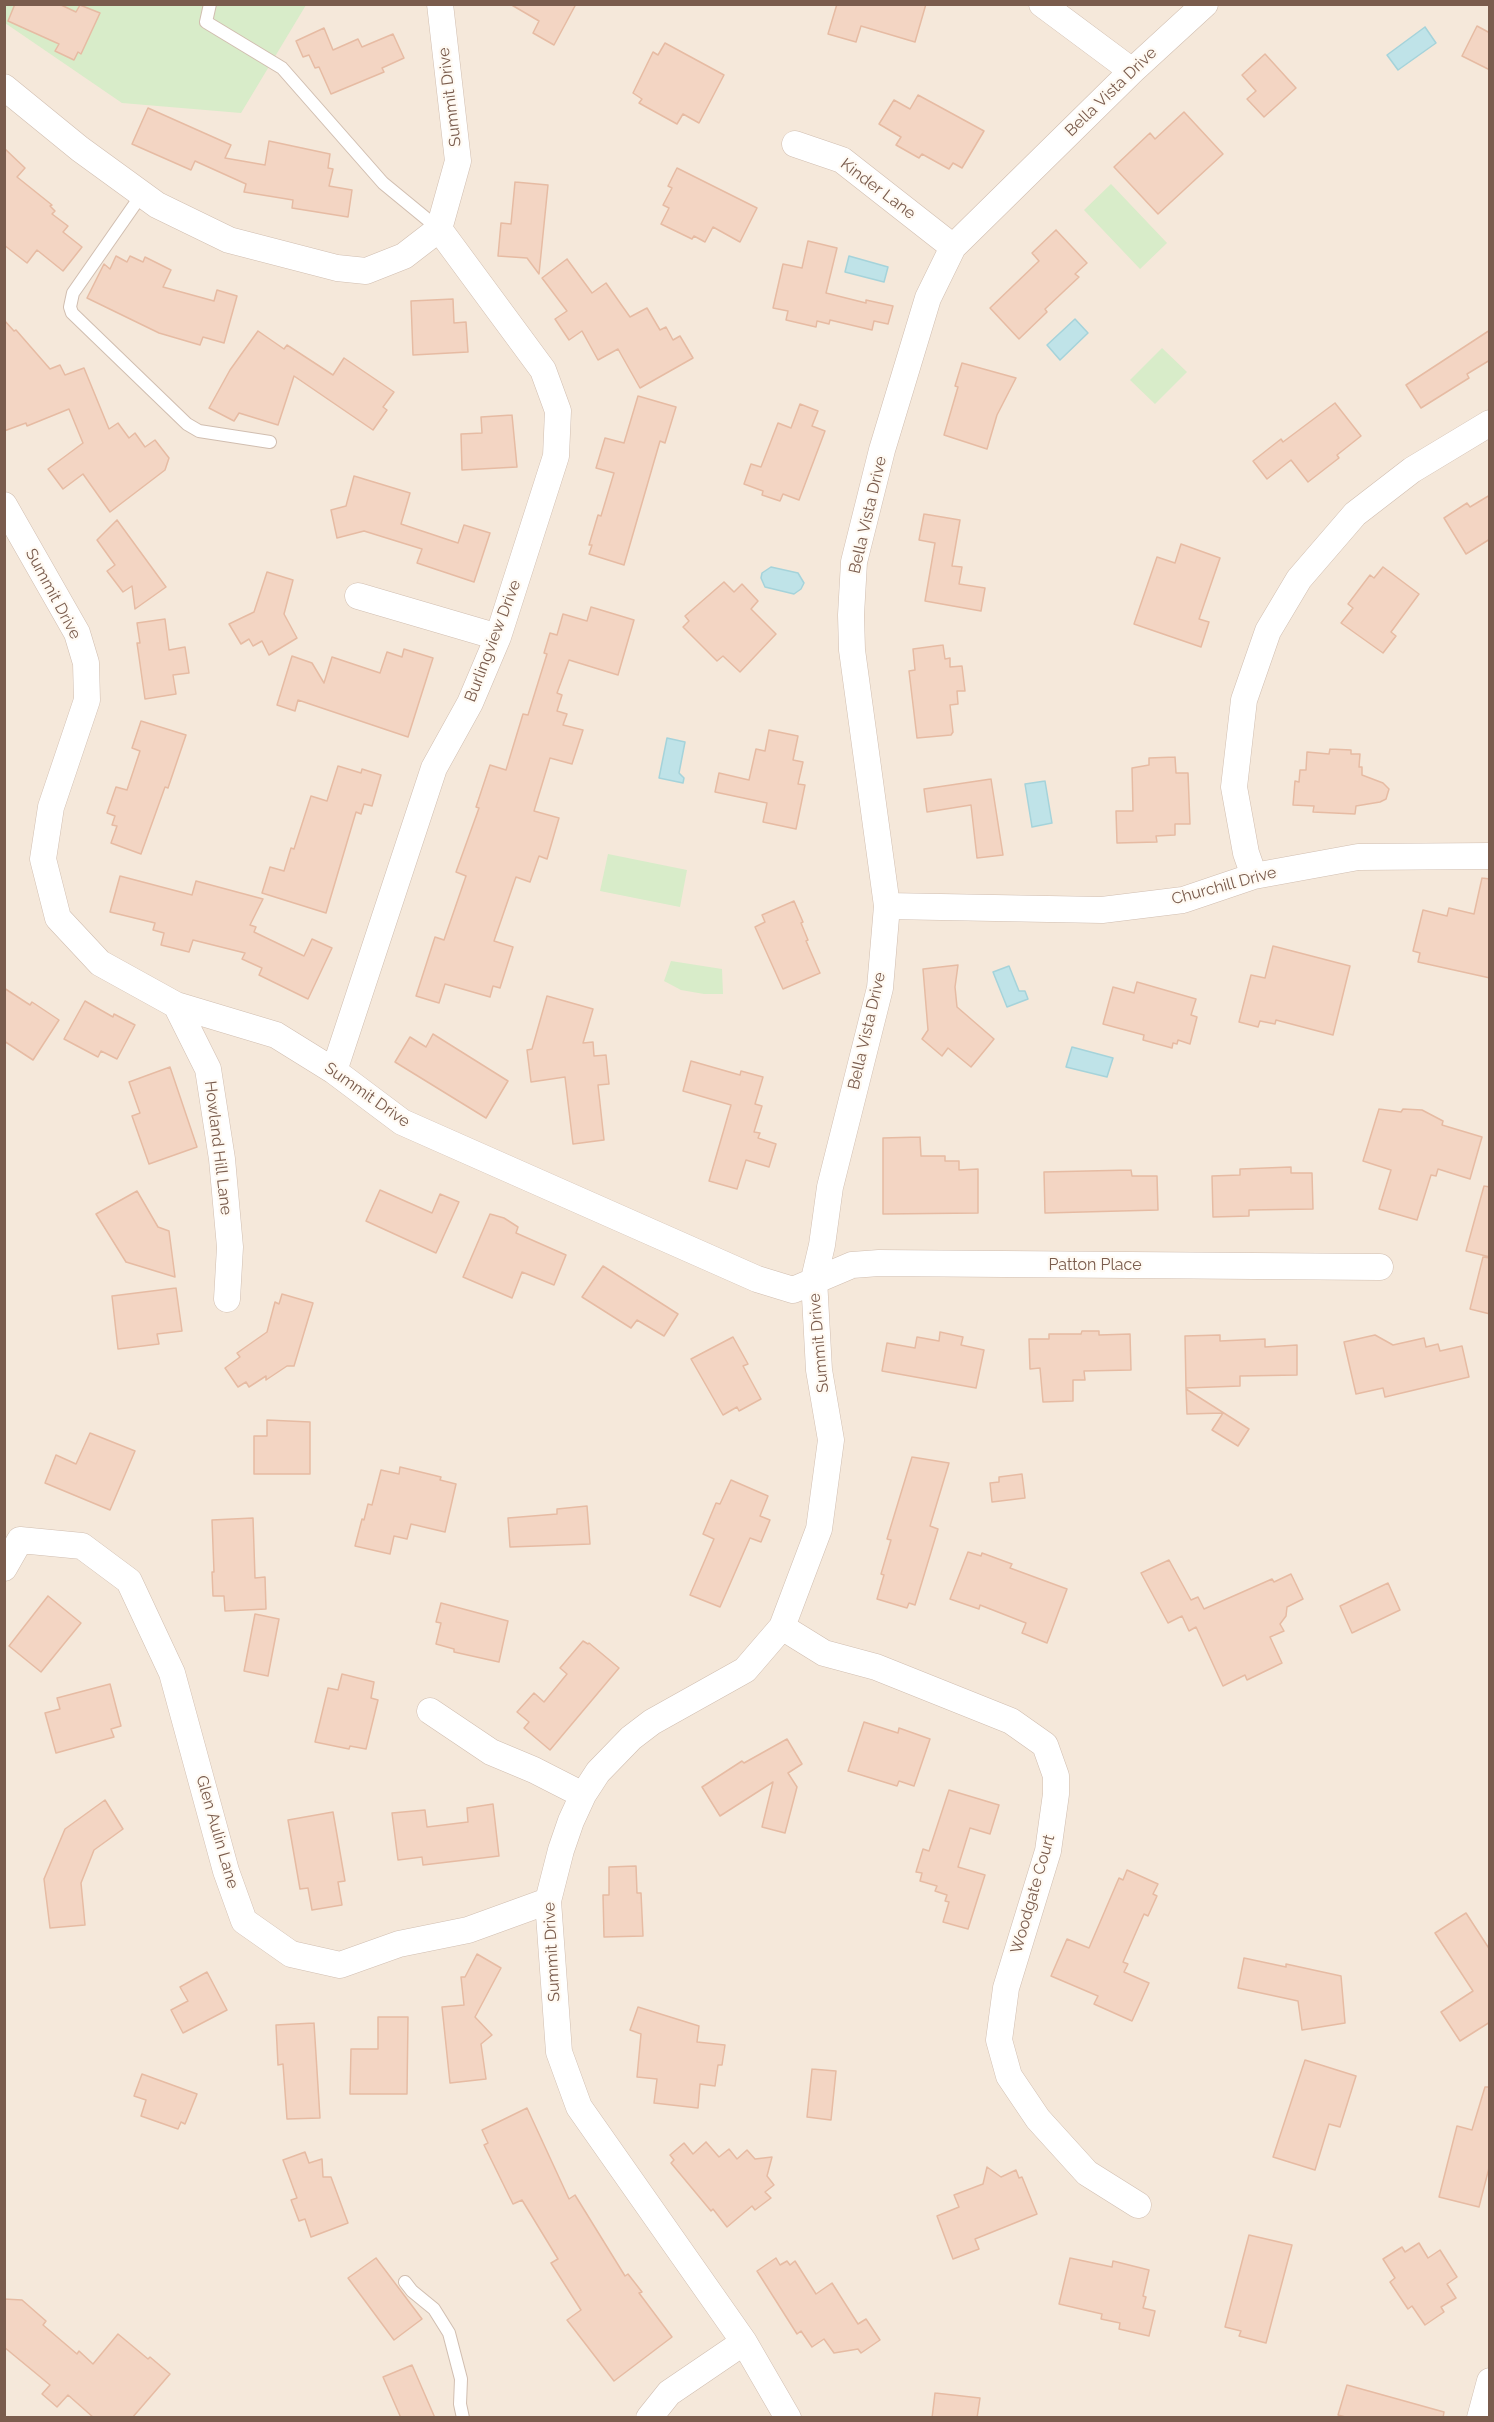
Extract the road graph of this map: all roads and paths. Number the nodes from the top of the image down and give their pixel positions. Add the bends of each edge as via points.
1 (210, 4) edge
2 (440, 4) edge
3 (1042, 4) edge
4 (1205, 4) edge
5 (1132, 71) junction
6 (4, 87) edge
7 (795, 144) dead end
8 (142, 194) junction
9 (439, 229) junction
10 (953, 247) junction
11 (1490, 423) edge
12 (270, 442) dead end
13 (4, 505) edge
14 (358, 596) dead end
15 (498, 637) junction
16 (1490, 856) edge
17 (1254, 876) junction
18 (887, 906) junction
19 (176, 1005) junction
20 (334, 1071) junction
21 (1380, 1267) dead end
22 (814, 1279) junction
23 (227, 1299) dead end
24 (4, 1569) edge
25 (782, 1627) junction
26 (430, 1711) dead end
27 (583, 1795) junction
28 (548, 1901) junction
29 (1138, 2205) dead end
30 (405, 2282) dead end
31 (744, 2342) junction
32 (1490, 2381) edge
33 (463, 2418) edge
34 (649, 2418) edge
35 (788, 2418) edge
36 (1480, 2418) edge

1 - 9 lane via 207,22 282,68 383,183
2 - 9 street, Summit Drive via 458,162
3 - 5 street
4 - 5 street, Bella Vista Drive
5 - 10 street, Bella Vista Drive
6 - 8 street
7 - 10 street, Kinder Lane via 842,160
8 - 9 street via 229,240 337,268 366,271 404,256
8 - 12 lane via 73,293 72,313 187,424 199,431
9 - 15 street, Burlingview Drive via 543,370 558,411 556,456
10 - 18 street, Bella Vista Drive via 928,298 882,450 854,562 852,650
11 - 17 street via 1412,470 1355,514 1299,579 1268,631 1244,700 1234,787
13 - 19 street, Summit Drive via 77,633 86,663 87,700 51,807 43,859 57,918 100,963
14 - 15 street
15 - 20 street, Burlingview Drive via 470,703 434,768
16 - 17 street, Churchill Drive via 1358,857
17 - 18 street, Churchill Drive via 1184,900 1102,910
18 - 22 street, Bella Vista Drive via 880,988 830,1187
19 - 20 street, Summit Drive via 276,1035
19 - 23 street, Howland Hill Lane via 208,1069 229,1236
20 - 22 street, Summit Drive via 402,1122 757,1279 793,1290
21 - 22 street, Patton Place via 879,1263 852,1265
22 - 25 street, Summit Drive via 819,1370 831,1440 819,1529
24 - 28 street, Glen Aulin Lane via 20,1540 82,1546 129,1581 172,1673 243,1921 291,1954 340,1965 399,1944 468,1930
25 - 27 street, Summit Drive via 746,1670 652,1722 631,1738 598,1772
25 - 29 street, Woodgate Court via 824,1653 876,1667 1011,1722 1045,1745 1056,1776 1048,1851 1006,1988 999,2040 1009,2076 1038,2119 1087,2173
26 - 27 street via 491,1752
27 - 28 street, Summit Drive via 561,1850
28 - 31 street, Summit Drive via 558,2052 579,2107
30 - 33 lane via 440,2317 449,2333 461,2379
31 - 34 street via 669,2393
31 - 35 street, Summit Drive
32 - 36 street

